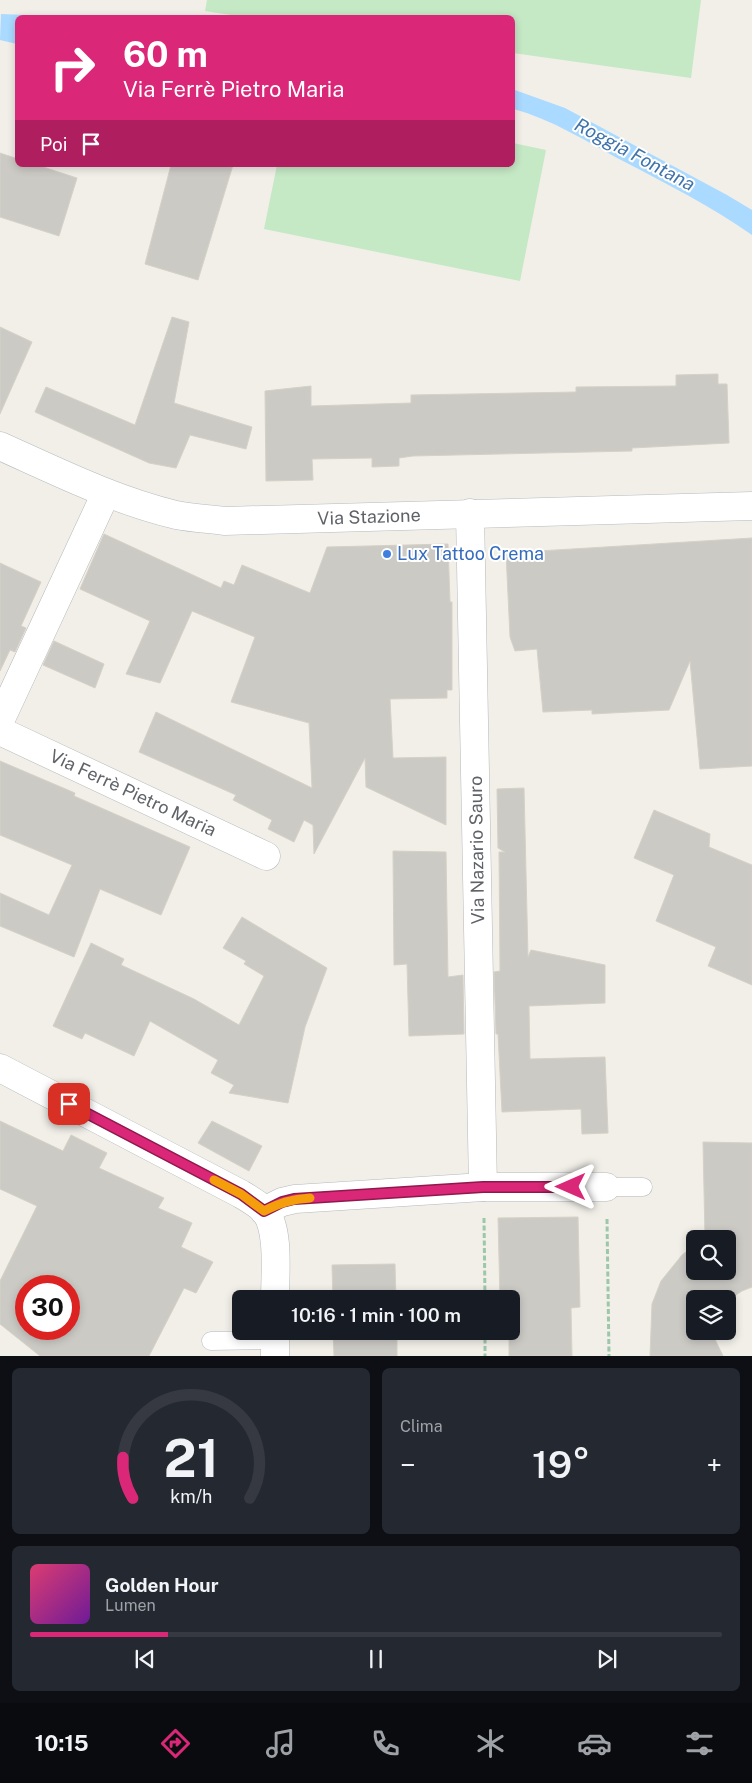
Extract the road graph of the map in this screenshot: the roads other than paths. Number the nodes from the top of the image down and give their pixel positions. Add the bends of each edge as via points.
1 (0, 446) edge
2 (106, 494) junction
3 (752, 506) edge
4 (470, 513) junction
5 (0, 720) edge
6 (0, 731) edge
7 (266, 856) dead end
8 (0, 1068) edge
9 (483, 1187) junction
10 (643, 1187) dead end
11 (606, 1188) joint
12 (264, 1211) junction
13 (275, 1290) edge
14 (212, 1341) dead end
15 (275, 1342) edge

1 - 2 street, Via Stazione
2 - 4 street, Via Stazione via 178,515 225,521
2 - 5 street
3 - 4 street, Via Stazione
4 - 9 street, Via Nazario Sauro
6 - 7 street, Via Ferrè Pietro Maria
8 - 12 street via 241,1194
9 - 11 street
9 - 12 street via 294,1199
10 - 11 lane
12 - 13 street via 274,1232
14 - 15 lane

